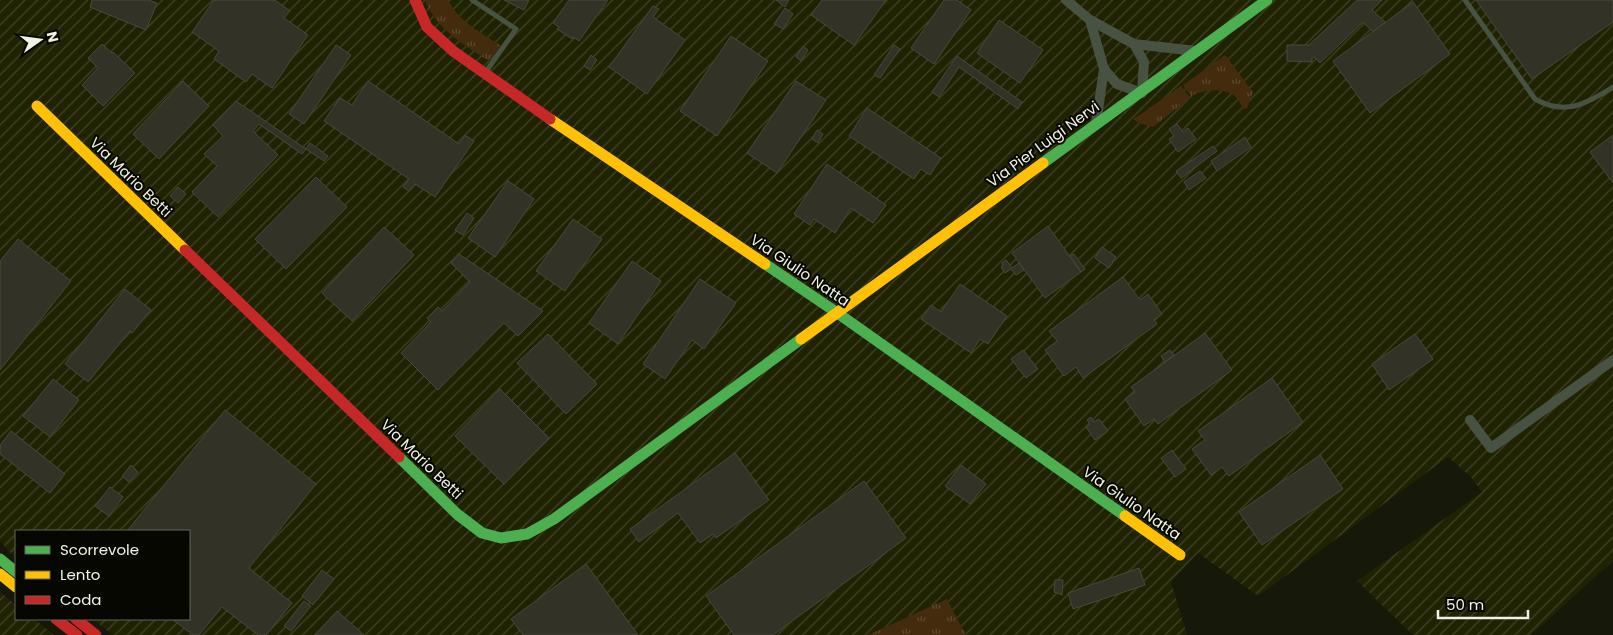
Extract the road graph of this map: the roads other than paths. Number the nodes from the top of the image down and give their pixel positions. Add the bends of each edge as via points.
1 (415, 0) edge
2 (472, 0) edge
3 (1066, 0) edge
4 (1267, 0) edge
5 (1465, 0) edge
6 (1090, 20) junction
7 (1134, 44) junction
8 (1196, 51) junction
9 (1104, 69) junction
10 (485, 73) junction
11 (1613, 87) edge
12 (1142, 93) junction
13 (36, 106) dead end
14 (1096, 124) junction
15 (836, 312) junction
16 (1613, 360) edge
17 (1470, 420) dead end
18 (1180, 555) dead end
19 (0, 559) edge
20 (15, 571) edge
21 (0, 574) edge
22 (15, 586) edge
23 (57, 620) edge
24 (77, 620) edge
25 (77, 635) edge
26 (96, 635) edge

1 - 10 main road, Via Giulio Natta via 427,27 453,51
2 - 10 lane via 516,29
3 - 6 street
4 - 8 main road, Via Pier Luigi Nervi
5 - 11 lane via 1534,99 1547,106 1563,108 1581,104
6 - 7 street
6 - 9 street
7 - 8 street
7 - 12 street via 1144,62
8 - 12 main road, Via Pier Luigi Nervi
9 - 12 street via 1117,84
9 - 14 street
10 - 15 main road, Via Giulio Natta
12 - 14 main road, Via Pier Luigi Nervi
13 - 15 main road, Via Mario Betti via 458,514 482,533 501,538 527,534 554,518
14 - 15 main road, Via Pier Luigi Nervi
15 - 18 main road, Via Giulio Natta
16 - 17 street via 1491,448
19 - 20 main road
21 - 22 main road
23 - 25 main road
24 - 26 main road

